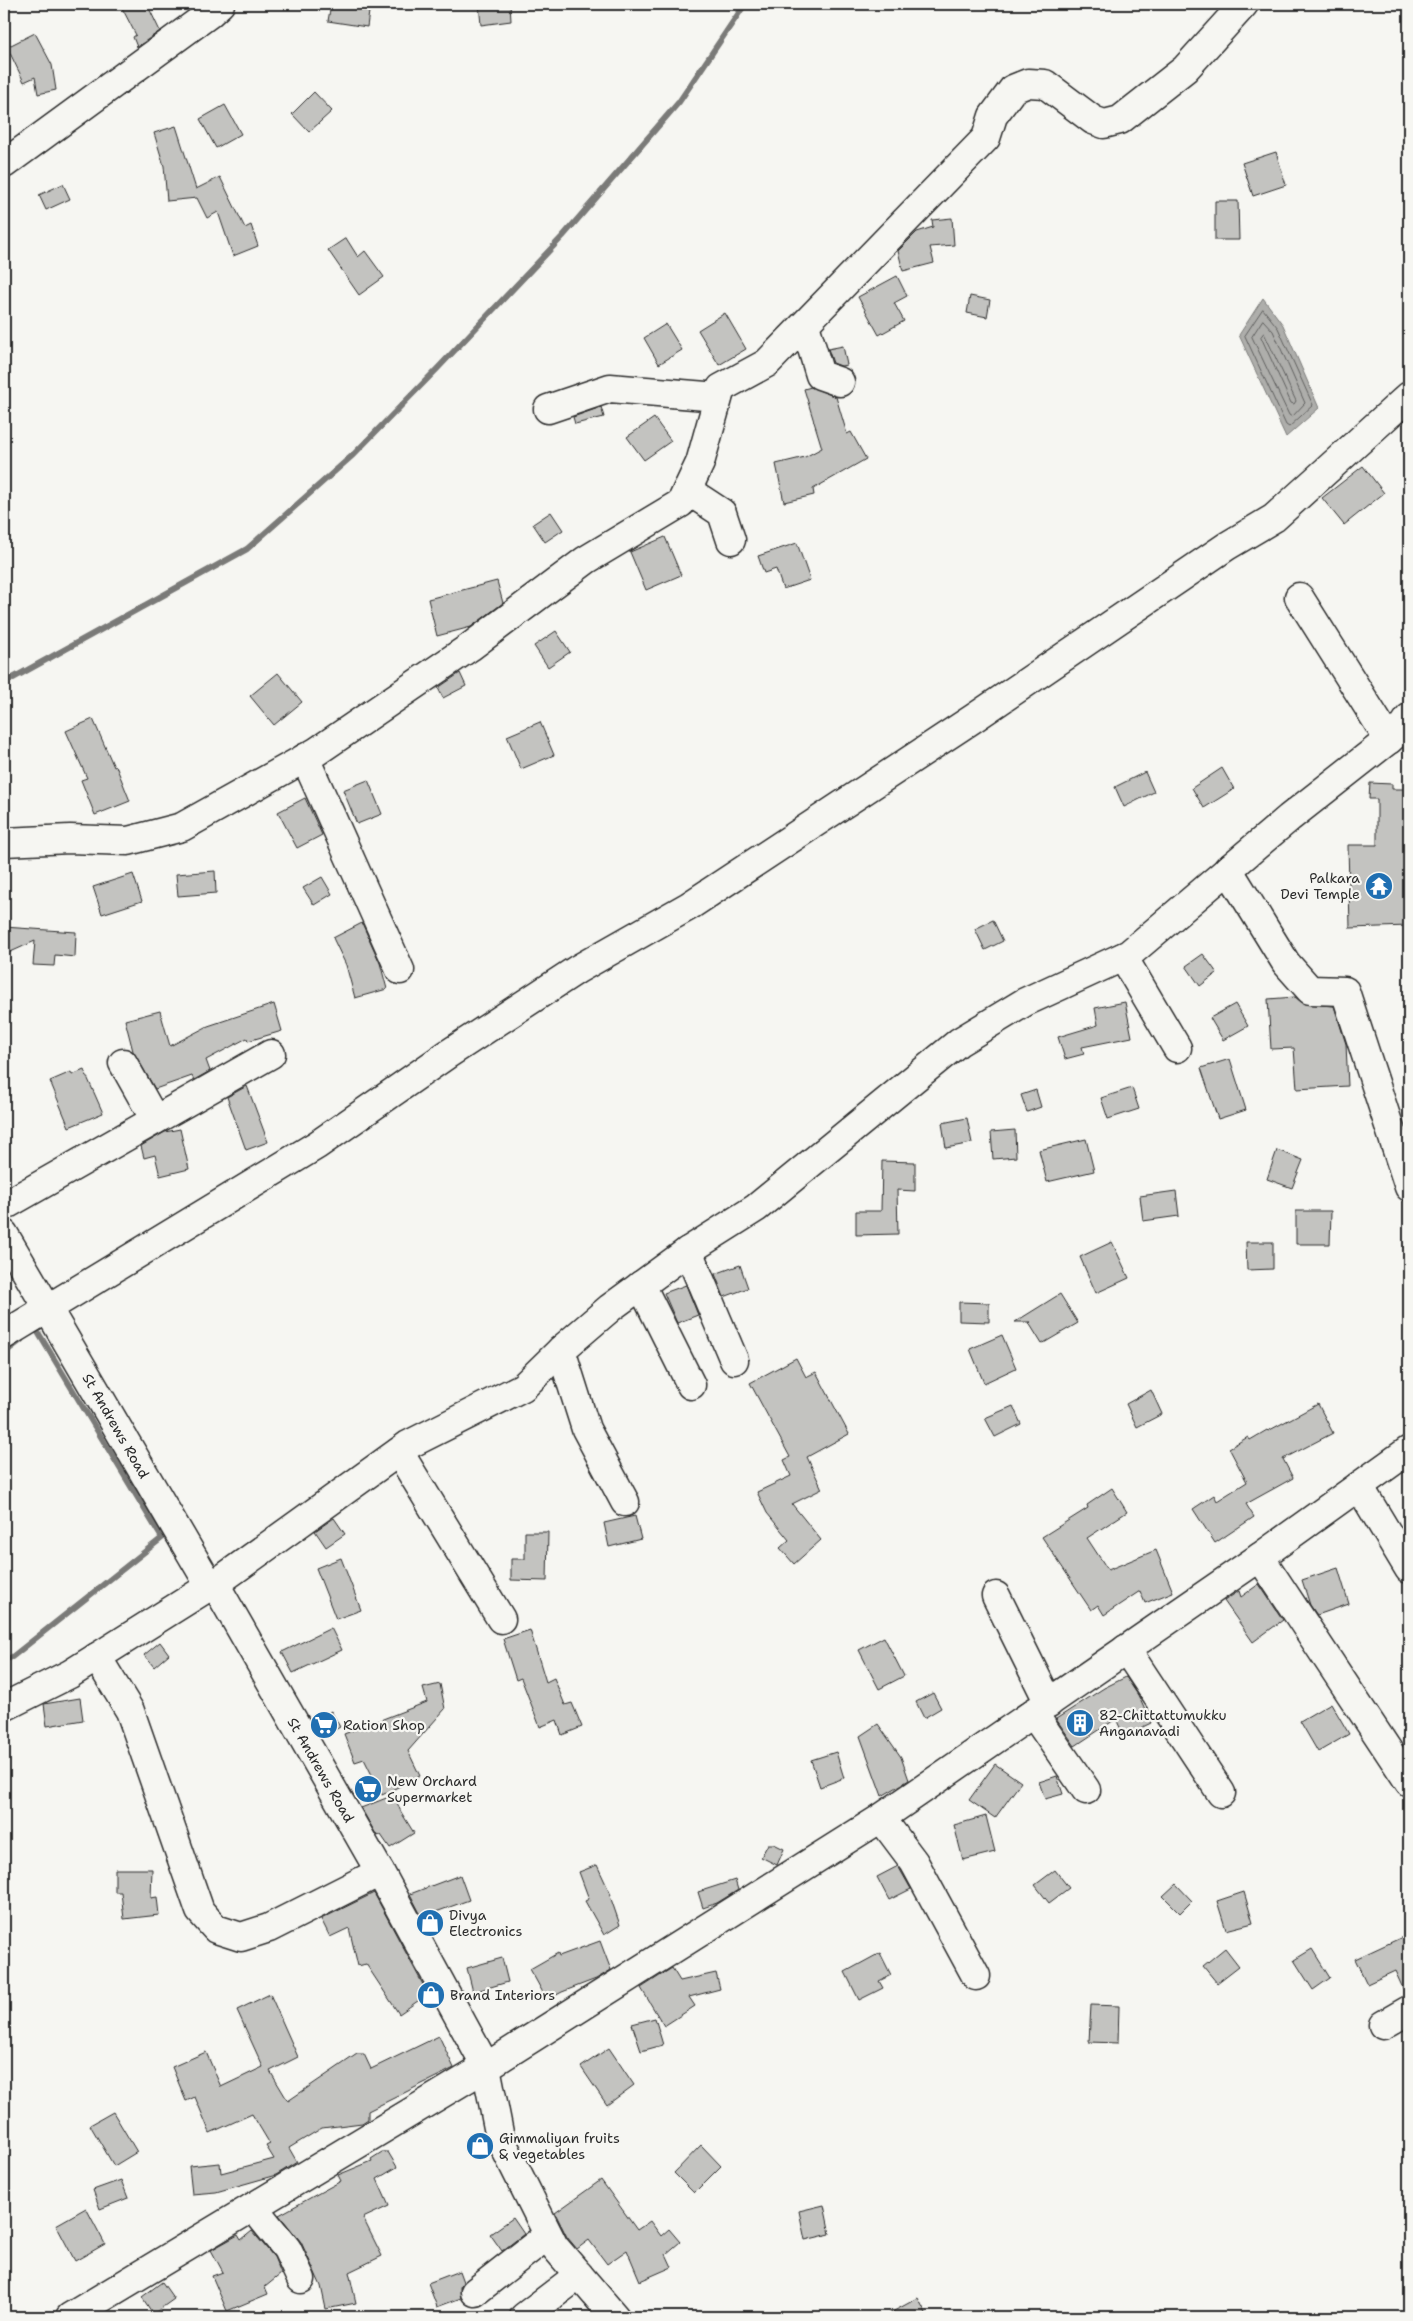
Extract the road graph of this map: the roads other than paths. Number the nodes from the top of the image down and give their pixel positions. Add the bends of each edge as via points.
1 (220, 4) edge
2 (1244, 4) edge
3 (4, 164) edge
4 (805, 325) junction
5 (840, 382) dead end
6 (1409, 396) edge
7 (718, 397) junction
8 (548, 409) dead end
9 (687, 490) junction
10 (732, 540) dead end
11 (1300, 597) dead end
12 (1409, 718) edge
13 (1389, 740) junction
14 (305, 758) junction
15 (4, 842) edge
16 (1228, 869) junction
17 (1124, 957) junction
18 (400, 970) dead end
19 (1177, 1048) dead end
20 (271, 1054) dead end
21 (124, 1063) dead end
22 (155, 1120) junction
23 (1409, 1187) edge
24 (4, 1206) edge
25 (4, 1234) edge
26 (688, 1251) junction
27 (642, 1285) junction
28 (48, 1310) junction
29 (4, 1336) edge
30 (560, 1350) junction
31 (734, 1360) dead end
32 (691, 1385) dead end
33 (1409, 1450) edge
34 (399, 1452) junction
35 (1359, 1486) junction
36 (625, 1502) dead end
37 (1260, 1557) junction
38 (1409, 1569) edge
39 (212, 1585) junction
40 (996, 1596) dead end
41 (501, 1618) dead end
42 (1126, 1649) junction
43 (97, 1657) junction
44 (4, 1707) edge
45 (1041, 1708) junction
46 (1409, 1782) edge
47 (1086, 1790) dead end
48 (1221, 1793) dead end
49 (881, 1818) junction
50 (380, 1872) junction
51 (976, 1976) dead end
52 (1409, 2010) edge
53 (1382, 2025) dead end
54 (486, 2067) junction
55 (253, 2207) junction
56 (548, 2235) junction
57 (579, 2275) junction
58 (301, 2278) dead end
59 (475, 2292) dead end
60 (70, 2317) edge
61 (524, 2317) edge
62 (615, 2317) edge

1 - 3 street
2 - 4 street via 1185,69 1120,120 1104,124 1093,120 1045,84 1028,83 1013,89 993,116 986,138
4 - 5 street via 820,375
4 - 7 street via 767,364 721,388
6 - 28 street via 1274,518 1227,546 689,906 578,968 316,1145
7 - 8 street via 610,388
7 - 9 street via 700,463
9 - 10 street via 722,513
9 - 14 street via 680,504 586,560 470,647
11 - 13 street
12 - 13 street
13 - 16 street
14 - 15 street via 182,827 128,841
14 - 18 street
16 - 17 street
16 - 23 street via 1286,963 1310,990 1345,991
17 - 19 street
17 - 26 street via 1026,1002 959,1042 756,1208
20 - 22 street
21 - 22 street
22 - 24 street
25 - 28 street, St Andrews Road
26 - 27 street
26 - 31 street
27 - 30 street
27 - 32 street
28 - 29 street
28 - 39 street, St Andrews Road
30 - 34 street via 523,1387
30 - 36 street via 586,1429
33 - 35 street
34 - 39 street
34 - 41 street
35 - 37 street
35 - 38 street
37 - 42 street
37 - 46 street
39 - 43 street
39 - 50 street, St Andrews Road
40 - 45 street
42 - 45 street
42 - 48 street
43 - 44 street
43 - 50 street via 130,1711 200,1911 216,1929 241,1937 269,1928
45 - 47 street
45 - 49 street
49 - 51 street via 914,1862
49 - 54 street
50 - 54 street, St Andrews Road
52 - 53 street
54 - 55 street
54 - 56 street, St Andrews Road via 500,2138
55 - 58 street via 287,2249
55 - 60 street
56 - 57 street, St Andrews Road
56 - 59 street
57 - 61 street
57 - 62 street, St Andrews Road

